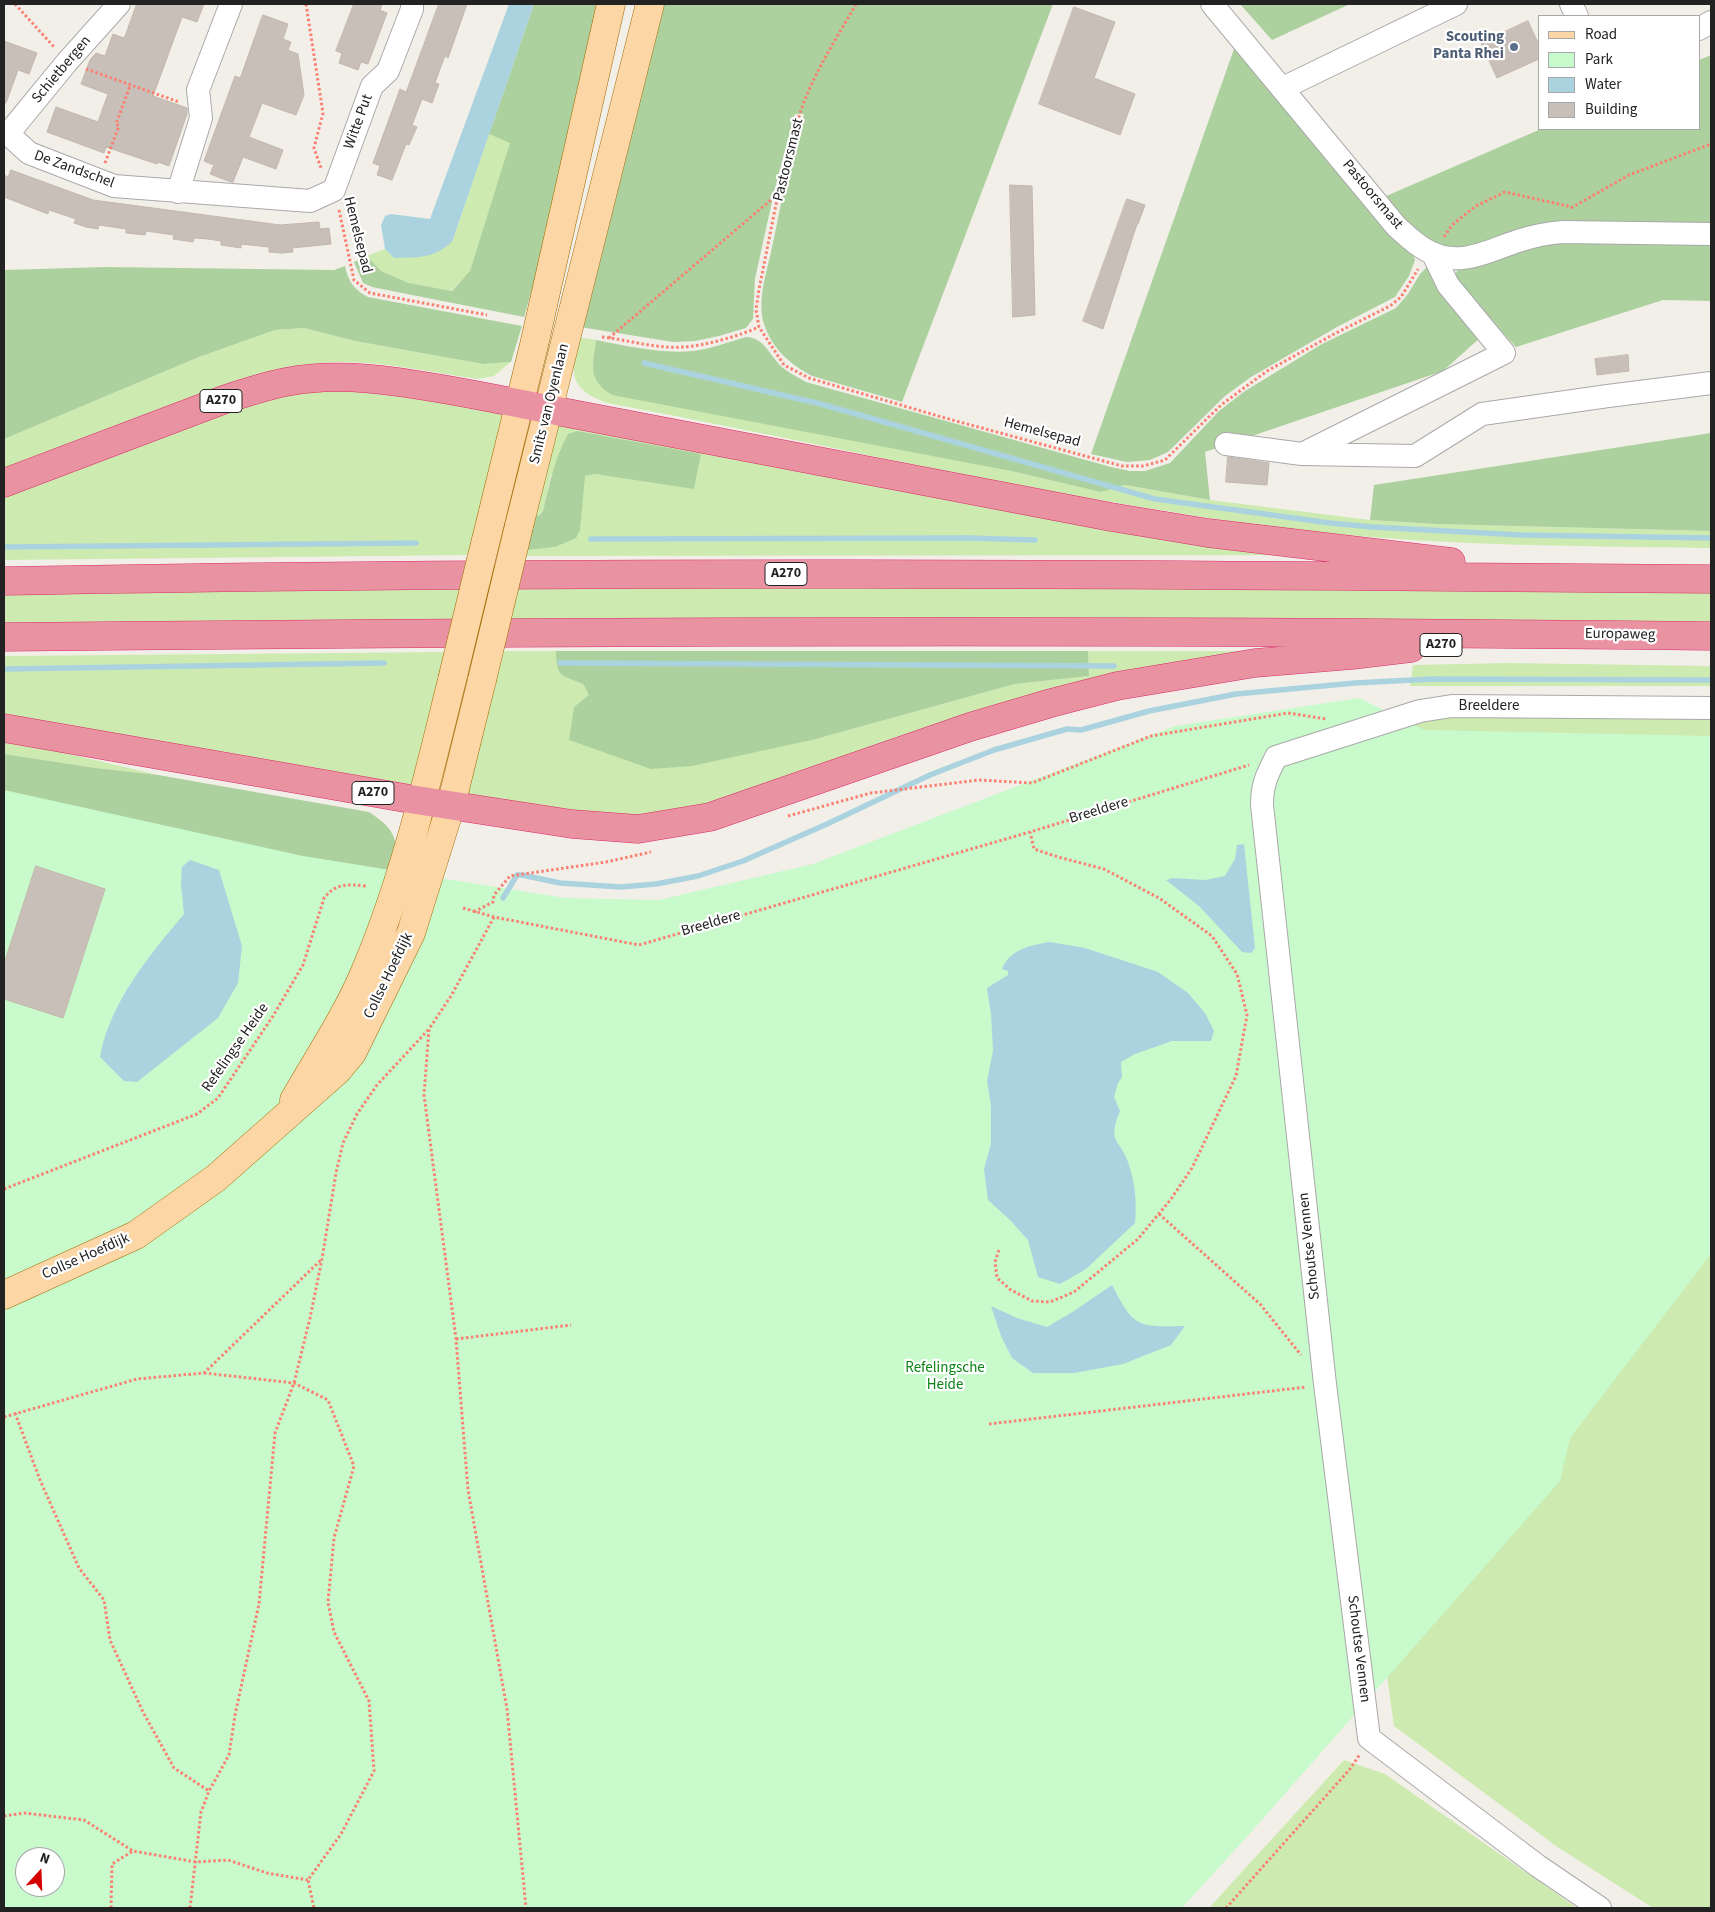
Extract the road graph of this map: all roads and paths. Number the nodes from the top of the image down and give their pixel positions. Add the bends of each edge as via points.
1 (15, 4) edge
2 (119, 4) edge
3 (230, 4) edge
4 (306, 4) edge
5 (412, 4) edge
6 (611, 4) edge
7 (650, 4) edge
8 (856, 4) edge
9 (1212, 4) edge
10 (1456, 4) edge
11 (1711, 22) edge
12 (1700, 28) edge
13 (67, 62) junction
14 (130, 86) junction
15 (1283, 88) junction
16 (199, 103) junction
17 (6, 134) edge
18 (1711, 144) edge
19 (99, 180) junction
20 (334, 190) junction
21 (178, 192) junction
22 (780, 192) junction
23 (1572, 207) junction
24 (1545, 233) junction
25 (1711, 234) edge
26 (1433, 254) junction
27 (487, 316) dead end
28 (759, 328) junction
29 (602, 337) dead end
30 (608, 338) junction
31 (1711, 383) edge
32 (520, 402) junction
33 (549, 409) junction
34 (1226, 444) dead end
35 (1302, 454) junction
36 (4, 483) edge
37 (1568, 578) junction
38 (1711, 579) edge
39 (4, 581) edge
40 (1529, 634) junction
41 (1711, 636) edge
42 (4, 637) edge
43 (1711, 708) edge
44 (1327, 719) dead end
45 (4, 728) edge
46 (1276, 757) junction
47 (423, 801) junction
48 (451, 805) junction
49 (781, 818) dead end
50 (1030, 832) junction
51 (660, 850) dead end
52 (366, 886) dead end
53 (463, 908) dead end
54 (474, 912) junction
55 (494, 917) junction
56 (430, 1029) junction
57 (283, 1120) junction
58 (4, 1189) edge
59 (1159, 1214) junction
60 (999, 1250) dead end
61 (322, 1259) junction
62 (4, 1295) edge
63 (571, 1325) dead end
64 (456, 1338) junction
65 (204, 1373) junction
66 (294, 1383) junction
67 (1325, 1384) junction
68 (15, 1413) junction
69 (4, 1417) edge
70 (988, 1424) dead end
71 (1369, 1738) junction
72 (208, 1791) junction
73 (4, 1816) edge
74 (133, 1850) junction
75 (196, 1862) junction
76 (308, 1880) junction
77 (111, 1908) edge
78 (190, 1908) edge
79 (314, 1908) edge
80 (526, 1908) edge
81 (1226, 1908) edge
82 (1600, 1908) edge

1 - 13 path
2 - 13 street, Schietbergen
3 - 16 street via 198,90
4 - 20 path, Hemelsepad via 323,113 314,148 322,172
5 - 20 street, Witte Put via 388,71 372,86
6 - 32 main road, Smits van Oyenlaan
7 - 33 main road, Smits van Oyenlaan
8 - 22 path, Pastoorsmast via 805,100 791,141
9 - 15 street, Pastoorsmast
10 - 15 street
11 - 12 street
13 - 14 path
13 - 17 street, Schietbergen
14 - 16 path via 180,103
14 - 19 path
15 - 26 street, Pastoorsmast via 1396,226
16 - 21 street via 201,118
17 - 19 street, De Zandschel via 29,154
18 - 23 path via 1630,175
19 - 21 street, De Zandschel via 114,186
20 - 21 street, De Zandschel via 310,201
20 - 27 path, Hemelsepad via 354,280 370,294
22 - 28 path, Pastoorsmast via 759,289 756,310
22 - 30 path
23 - 24 path
23 - 26 path, Hemelsepad via 1505,192 1476,206 1452,225
24 - 25 street, Pastoorsmast
24 - 26 street, Pastoorsmast via 1468,259 1450,259
26 - 28 path, Hemelsepad via 1420,266 1401,297 1390,306 1268,371 1222,405 1165,460 1143,466 1122,466 809,378 784,365
26 - 35 street via 1448,286 1504,353
28 - 30 path via 684,347
29 - 30 path
31 - 35 street via 1482,414 1415,456
32 - 33 highway, A270
32 - 36 highway, A270 via 386,380 346,377 286,382 223,400
32 - 47 main road, Smits van Oyenlaan, bridge
33 - 37 highway, A270 via 1140,521
33 - 48 main road, Smits van Oyenlaan, bridge
34 - 35 street
37 - 38 highway, A270
37 - 39 highway, A270 via 783,574
40 - 41 highway, Europaweg / A270
40 - 42 highway, A270 via 753,632
40 - 48 highway, A270 via 1255,663 1118,686 970,727 760,801 679,823 638,829 606,828
43 - 46 street, Breeldere via 1452,706 1420,712
44 - 49 path via 1288,713 1151,736 1032,783 979,780 871,793
45 - 47 highway, A270
46 - 50 path, Breeldere
46 - 67 street, Schoutse Vennen via 1264,780 1262,805
47 - 48 highway, A270
47 - 57 main road, Collse Hoefdijk via 405,864 363,976 342,1019
48 - 57 main road, Collse Hoefdijk via 411,933 352,1053
50 - 55 path, Breeldere via 639,945
50 - 59 path via 1034,849 1104,869 1159,898 1212,936 1237,974 1247,1015 1236,1076 1192,1168
51 - 54 path via 606,862 510,876 494,895 493,902
52 - 58 path, Refelingse Heide via 339,886 324,898 303,965 218,1098 197,1114
53 - 54 path, Breeldere
54 - 55 path, Breeldere
55 - 56 path
56 - 61 path via 377,1085 357,1114 343,1143
56 - 64 path via 424,1096
57 - 62 main road, Collse Hoefdijk via 216,1178 136,1235
59 - 60 path via 1138,1239 1082,1286 1050,1302 1032,1301 997,1278 995,1262
59 - 67 path via 1260,1304
61 - 65 path
61 - 66 path
63 - 64 path
64 - 80 path via 468,1490 507,1709
65 - 66 path
65 - 68 path via 137,1379
66 - 72 path via 276,1433 259,1604 229,1755
66 - 76 path via 328,1400 354,1466 334,1538 328,1602 334,1632 369,1701 374,1771 341,1834
67 - 70 path
67 - 71 street, Schoutse Vennen
68 - 69 path
68 - 72 path via 79,1568 104,1600 110,1640 143,1712 174,1768
71 - 81 path via 1350,1769
71 - 82 street via 1538,1866
72 - 75 path via 201,1812
73 - 74 path via 24,1813 84,1820
74 - 75 path
74 - 77 path via 112,1864
75 - 76 path via 228,1860 267,1873
75 - 78 path
76 - 79 path

